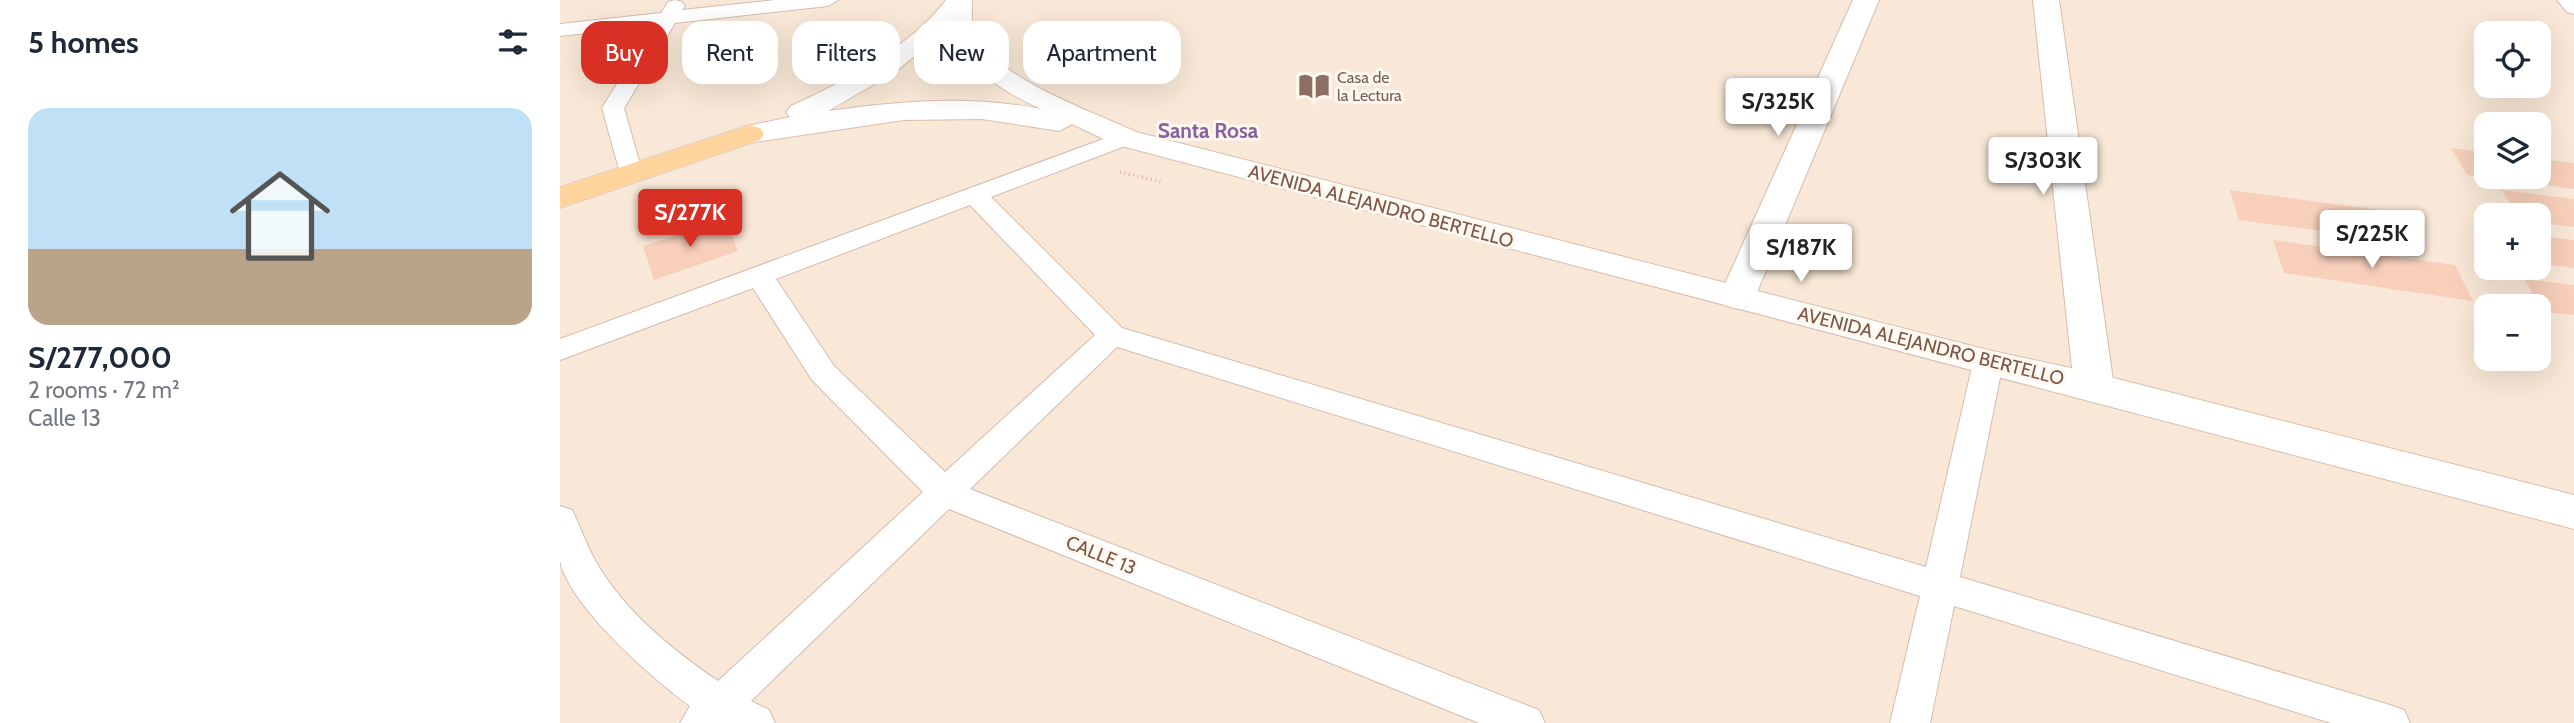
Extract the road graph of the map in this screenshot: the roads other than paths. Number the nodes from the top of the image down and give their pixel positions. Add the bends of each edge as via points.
1 (828, 0) edge
2 (1866, 0) edge
3 (2046, 0) edge
4 (2567, 0) edge
5 (958, 3) edge
6 (2574, 8) edge
7 (674, 9) edge
8 (560, 30) edge
9 (749, 134) junction
10 (1125, 138) junction
11 (631, 175) junction
12 (974, 194) junction
13 (560, 198) edge
14 (759, 275) junction
15 (1737, 297) junction
16 (1112, 335) junction
17 (560, 350) edge
18 (1988, 363) junction
19 (2094, 387) junction
20 (945, 494) junction
21 (2574, 512) edge
22 (560, 520) edge
23 (1940, 586) junction
24 (710, 714) edge
25 (755, 723) edge
26 (1525, 723) edge
27 (1910, 723) edge
28 (2390, 723) edge

1 - 7 street
2 - 15 main road
3 - 19 main road
4 - 6 street
5 - 9 main road, AVENIDA ALEJANDRO BERTELLO via 929,34 884,68 823,102
5 - 10 main road, AVENIDA ALEJANDRO BERTELLO via 960,27 990,68 1017,87
7 - 8 street
7 - 11 street via 613,108
9 - 10 main road, AVENIDA ALEJANDRO BERTELLO via 834,117 914,109 1044,118
9 - 11 main road, AVENIDA ALEJANDRO BERTELLO
10 - 12 street
10 - 15 main road, AVENIDA ALEJANDRO BERTELLO
11 - 13 main road, AVENIDA ALEJANDRO BERTELLO
12 - 14 street
12 - 16 street
14 - 17 street
14 - 20 street, CALLE 13 via 823,373
15 - 18 main road, AVENIDA ALEJANDRO BERTELLO
16 - 20 street
16 - 23 street
18 - 19 main road, AVENIDA ALEJANDRO BERTELLO
18 - 23 street
19 - 21 main road, AVENIDA ALEJANDRO BERTELLO
20 - 24 street
20 - 26 street, CALLE 13
22 - 24 street via 585,576 627,632
23 - 27 street
23 - 28 street
24 - 25 street

